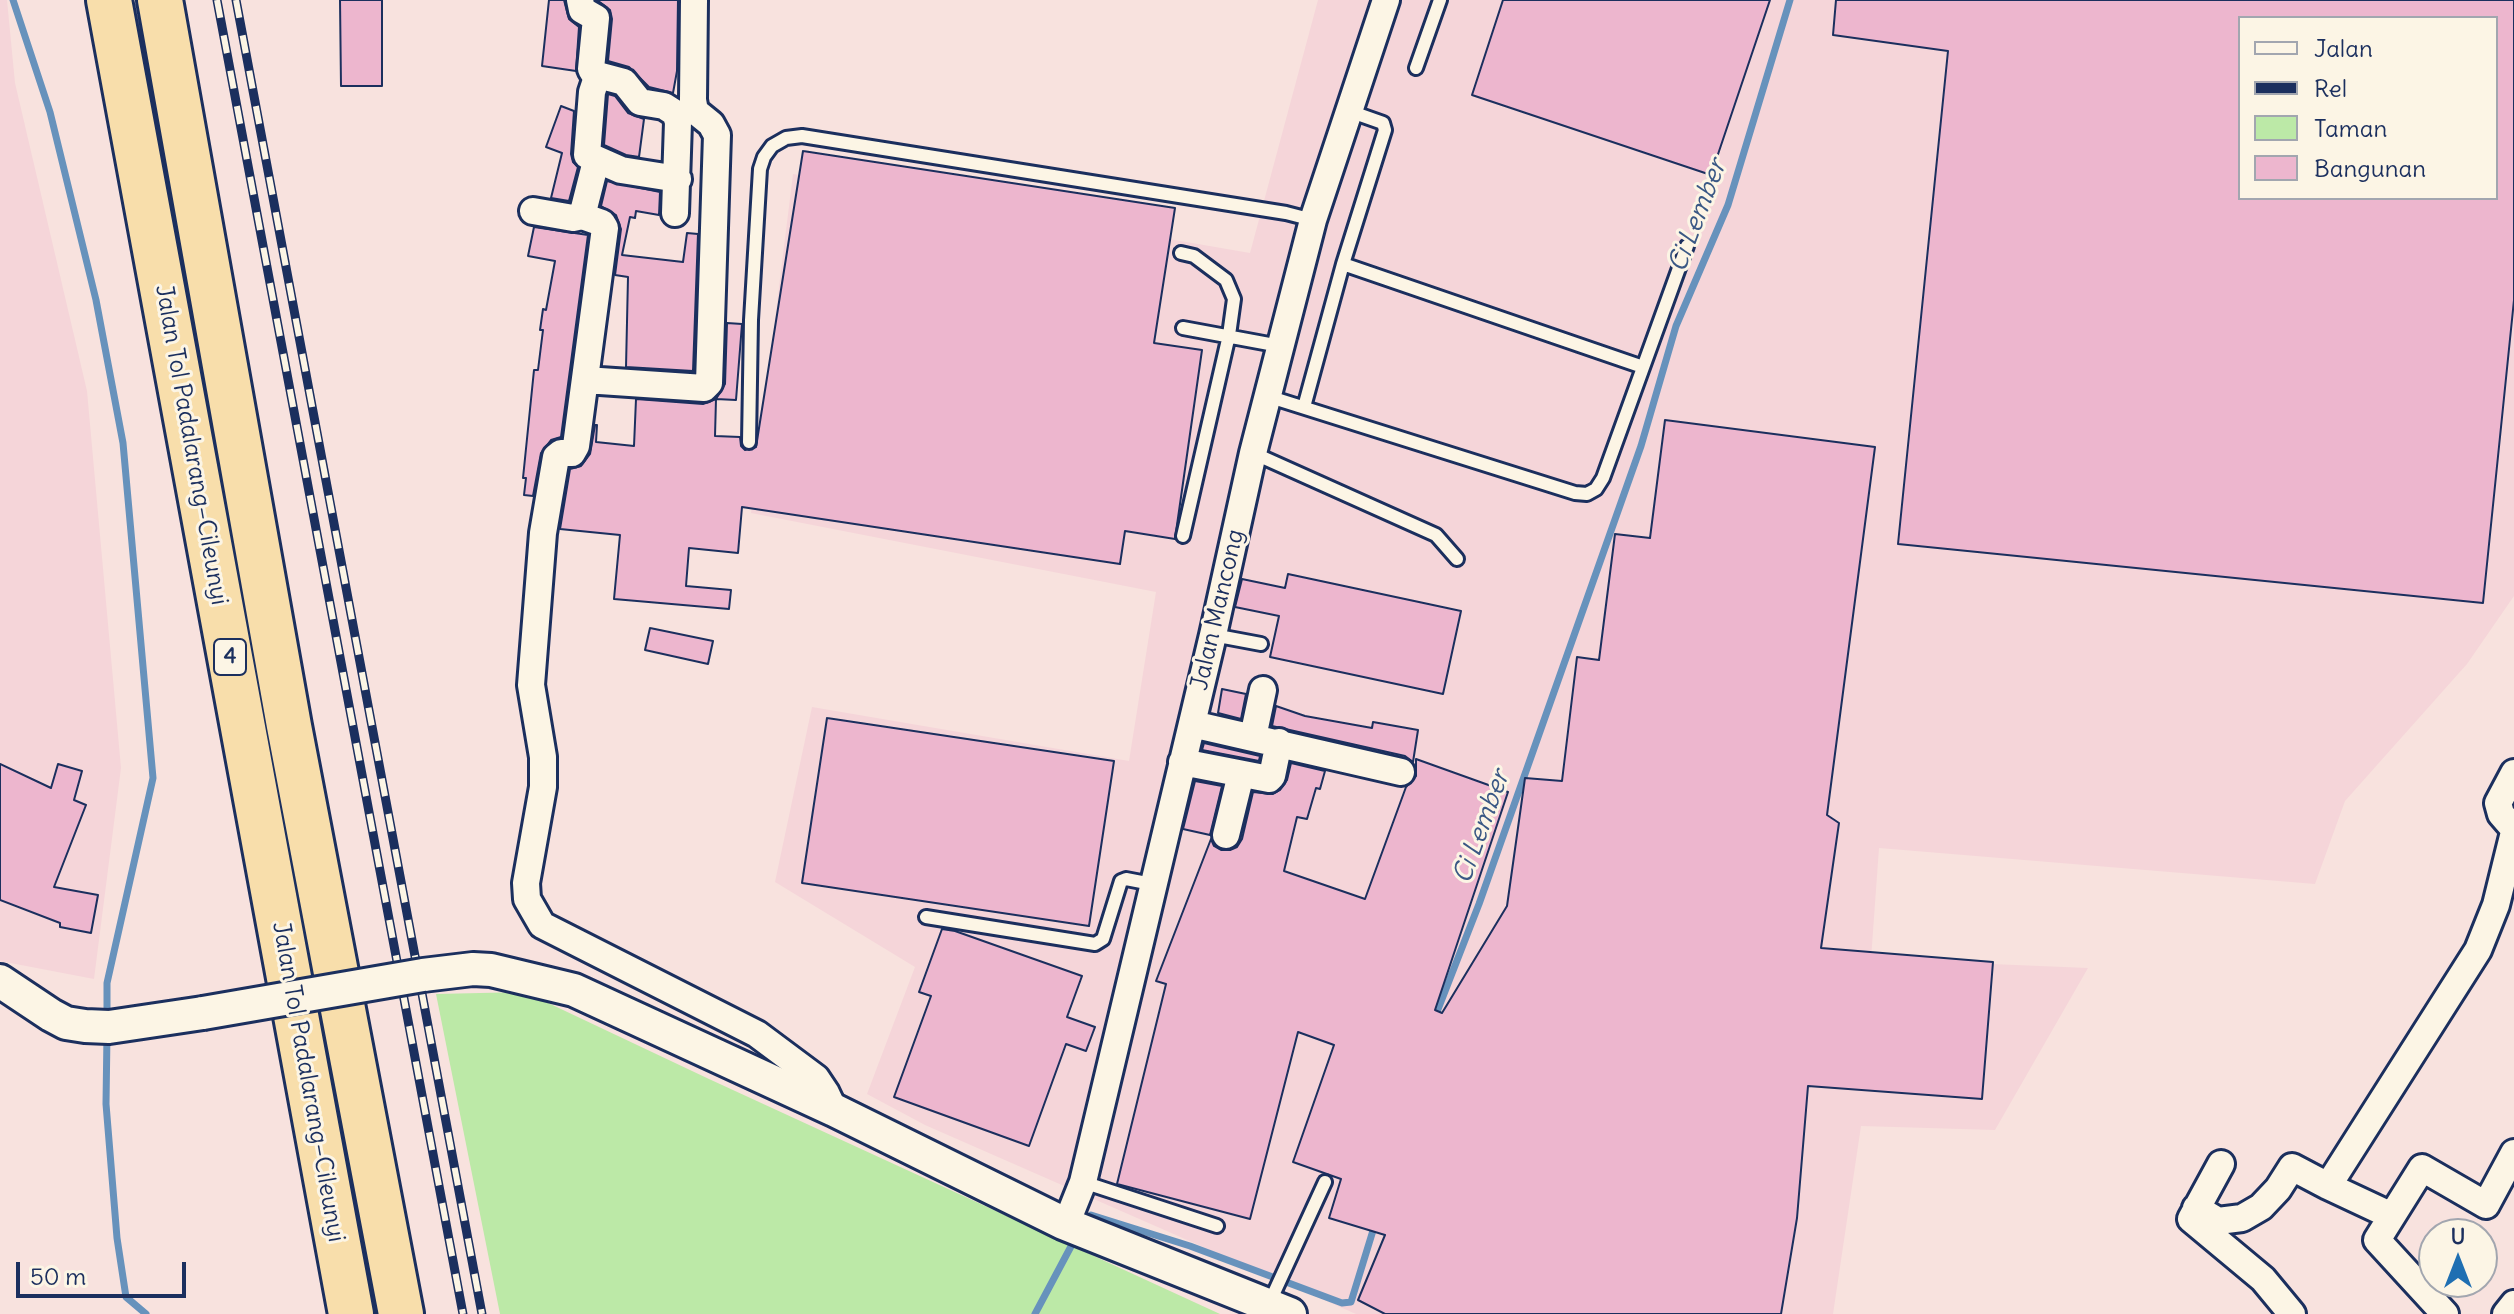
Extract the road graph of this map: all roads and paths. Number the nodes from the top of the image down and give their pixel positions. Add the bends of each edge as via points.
1 (109, 0) edge
2 (160, 0) edge
3 (580, 0) edge
4 (694, 0) edge
5 (1386, 0) edge
6 (1440, 0) edge
7 (1416, 68) dead end
8 (597, 77) junction
9 (1349, 111) junction
10 (596, 161) junction
11 (678, 179) junction
12 (533, 211) dead end
13 (675, 213) dead end
14 (582, 216) junction
15 (1313, 220) junction
16 (1687, 246) dead end
17 (1181, 253) dead end
18 (1343, 264) junction
19 (1183, 328) dead end
20 (1229, 335) junction
21 (1280, 346) junction
22 (1643, 367) junction
23 (585, 380) junction
24 (1267, 396) junction
25 (1304, 407) junction
26 (749, 442) dead end
27 (1253, 453) junction
28 (1183, 536) dead end
29 (1457, 559) dead end
30 (1213, 635) junction
31 (1261, 644) dead end
32 (1263, 690) dead end
33 (1192, 724) junction
34 (1253, 737) junction
35 (1279, 742) junction
36 (1182, 762) junction
37 (1401, 772) dead end
38 (2514, 773) edge
39 (1241, 774) junction
40 (2514, 830) edge
41 (1226, 835) dead end
42 (1152, 884) junction
43 (2505, 909) edge
44 (926, 917) dead end
45 (0, 981) edge
46 (834, 1110) junction
47 (2514, 1153) edge
48 (2221, 1164) dead end
49 (1325, 1182) dead end
50 (2328, 1186) junction
51 (2196, 1208) junction
52 (1076, 1211) junction
53 (2392, 1216) junction
54 (1217, 1226) dead end
55 (1278, 1304) edge
56 (2514, 1304) edge
57 (351, 1314) edge
58 (401, 1314) edge
59 (2292, 1314) edge
60 (2445, 1314) edge
61 (2506, 1314) edge

1 - 57 highway, Jalan Tol Padalarang–Cileunyi / 4
2 - 58 highway, Jalan Tol Padalarang–Cileunyi / 4 via 289,726
3 - 8 street via 582,10 596,18 591,69
4 - 23 street via 695,111 717,135 709,383 704,388
5 - 9 street, Jalan Mancong
6 - 7 lane
8 - 10 street via 586,145 587,155
8 - 11 street via 624,82 640,102 675,113
9 - 15 street, Jalan Mancong
9 - 18 lane via 1383,123 1385,130
10 - 11 street
10 - 14 street
11 - 13 street
12 - 14 street
14 - 23 street via 605,228
15 - 21 street, Jalan Mancong
15 - 26 lane via 817,138 786,138 772,146 760,169
16 - 22 lane
17 - 20 lane via 1194,256 1226,280 1234,299
18 - 22 lane
18 - 25 lane
19 - 20 lane
20 - 21 lane
20 - 28 lane
21 - 24 street, Jalan Mancong
22 - 25 lane via 1603,478 1587,494
23 - 46 street via 576,446 572,453 556,457 543,533 531,685 543,787 526,883 529,906 542,925 757,1034 816,1078
24 - 25 lane
24 - 27 street, Jalan Mancong
27 - 29 lane via 1436,535
27 - 30 street, Jalan Mancong
30 - 31 lane
30 - 33 street, Jalan Mancong
32 - 34 street
33 - 34 street
33 - 36 street, Jalan Mancong
34 - 35 street
35 - 37 street
35 - 39 street via 1271,778
36 - 39 street
36 - 42 street, Jalan Mancong
38 - 40 street via 2498,803
39 - 41 street
40 - 43 street
42 - 44 lane via 1121,881 1103,939 1095,944
42 - 52 street, Jalan Mancong
43 - 50 street
45 - 46 street, bridge via 66,1023 109,1027 423,975 491,970 574,990
46 - 52 street
47 - 53 street via 2486,1205 2422,1168
48 - 51 street
49 - 55 lane via 1284,1272
50 - 51 street via 2292,1167 2261,1207 2242,1218 2218,1221
50 - 53 street
51 - 59 street via 2191,1219 2263,1279
52 - 54 lane
52 - 55 street
53 - 60 street via 2377,1240
56 - 61 street

